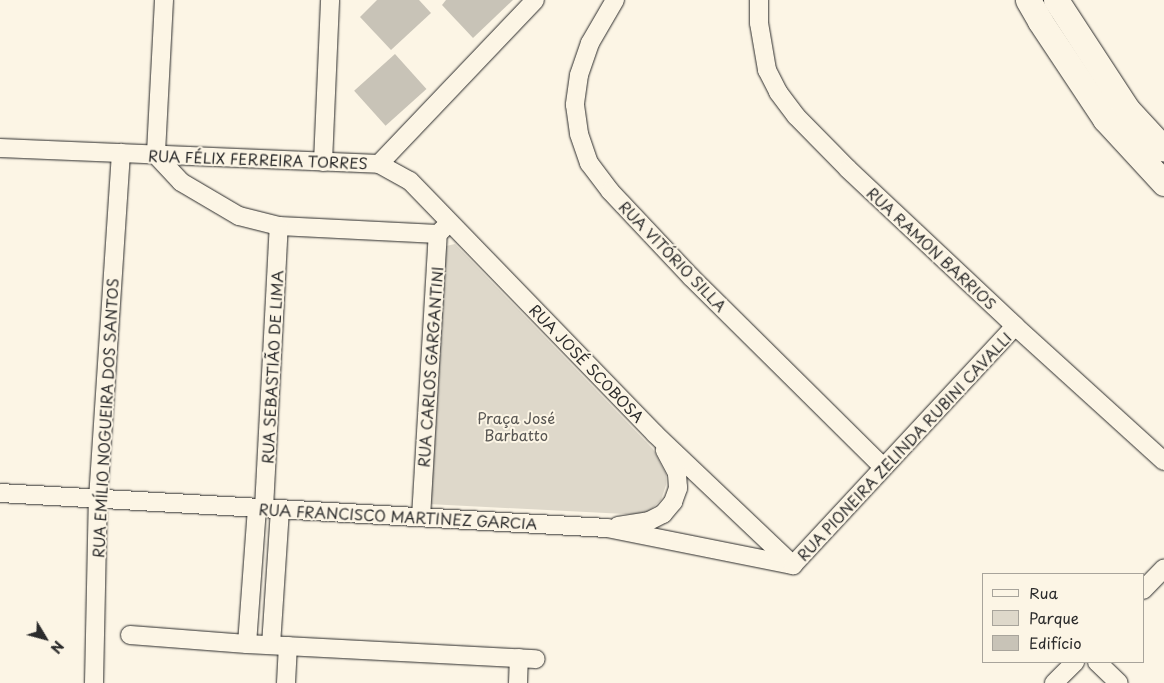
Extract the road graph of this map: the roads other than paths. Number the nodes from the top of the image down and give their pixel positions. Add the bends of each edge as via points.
1 (164, 0) edge
2 (330, 0) edge
3 (535, 0) edge
4 (615, 0) edge
5 (759, 0) edge
6 (1028, 0) edge
7 (1056, 0) edge
8 (0, 148) edge
9 (1164, 149) edge
10 (121, 153) junction
11 (156, 155) junction
12 (323, 162) junction
13 (379, 164) junction
14 (1164, 183) edge
15 (451, 221) junction
16 (279, 226) junction
17 (438, 234) junction
18 (1015, 326) junction
19 (655, 434) junction
20 (1164, 461) edge
21 (883, 467) junction
22 (0, 493) edge
23 (98, 499) junction
24 (267, 508) junction
25 (421, 517) junction
26 (607, 528) junction
27 (794, 565) junction
28 (1164, 568) edge
29 (1144, 589) edge
30 (130, 635) dead end
31 (247, 644) junction
32 (280, 646) junction
33 (1074, 663) edge
34 (1099, 663) edge
35 (94, 683) edge
36 (286, 683) edge
37 (518, 683) edge
38 (1054, 683) edge
39 (1119, 683) edge

1 - 11 street
2 - 12 street
3 - 13 street, RUA FÉLIX FERREIRA TORRES
4 - 21 street, RUA VITÓRIO SILLA via 590,43 579,75 575,105 579,134 589,163 610,191 691,277
5 - 18 street, RUA RAMON BARRIOS via 759,23 767,70 796,116
6 - 14 main road via 1105,120
7 - 9 main road via 1127,109
8 - 10 street, RUA FÉLIX FERREIRA TORRES
10 - 11 street, RUA FÉLIX FERREIRA TORRES
10 - 23 street, RUA EMÍLIO NOGUEIRA DOS SANTOS
11 - 12 street, RUA FÉLIX FERREIRA TORRES
11 - 16 street via 181,182 239,216
12 - 13 street, RUA FÉLIX FERREIRA TORRES
13 - 15 street, RUA JOSÉ SCOBOSA via 410,181
15 - 17 street
15 - 19 street, RUA JOSÉ SCOBOSA
16 - 17 street
16 - 24 street, RUA SEBASTIÃO DE LIMA
17 - 25 street, RUA CARLOS GARGANTINI
18 - 20 street, RUA RAMON BARRIOS
18 - 21 street, RUA PIONEIRA ZELINDA RUBINI CAVALLI
19 - 26 street via 677,473 678,488 673,502 663,514 649,521
19 - 27 street, RUA JOSÉ SCOBOSA
21 - 27 street, RUA PIONEIRA ZELINDA RUBINI CAVALLI
22 - 23 street, RUA FRANCISCO MARTINEZ GARCIA
23 - 24 street, RUA FRANCISCO MARTINEZ GARCIA
23 - 35 street, RUA EMÍLIO NOGUEIRA DOS SANTOS
24 - 25 street, RUA FRANCISCO MARTINEZ GARCIA
24 - 31 street
24 - 32 street
25 - 26 street, RUA FRANCISCO MARTINEZ GARCIA
26 - 27 street, RUA FRANCISCO MARTINEZ GARCIA
28 - 29 street
30 - 31 street
31 - 32 street
32 - 36 street
32 - 37 street via 528,658
33 - 38 street
34 - 39 street

